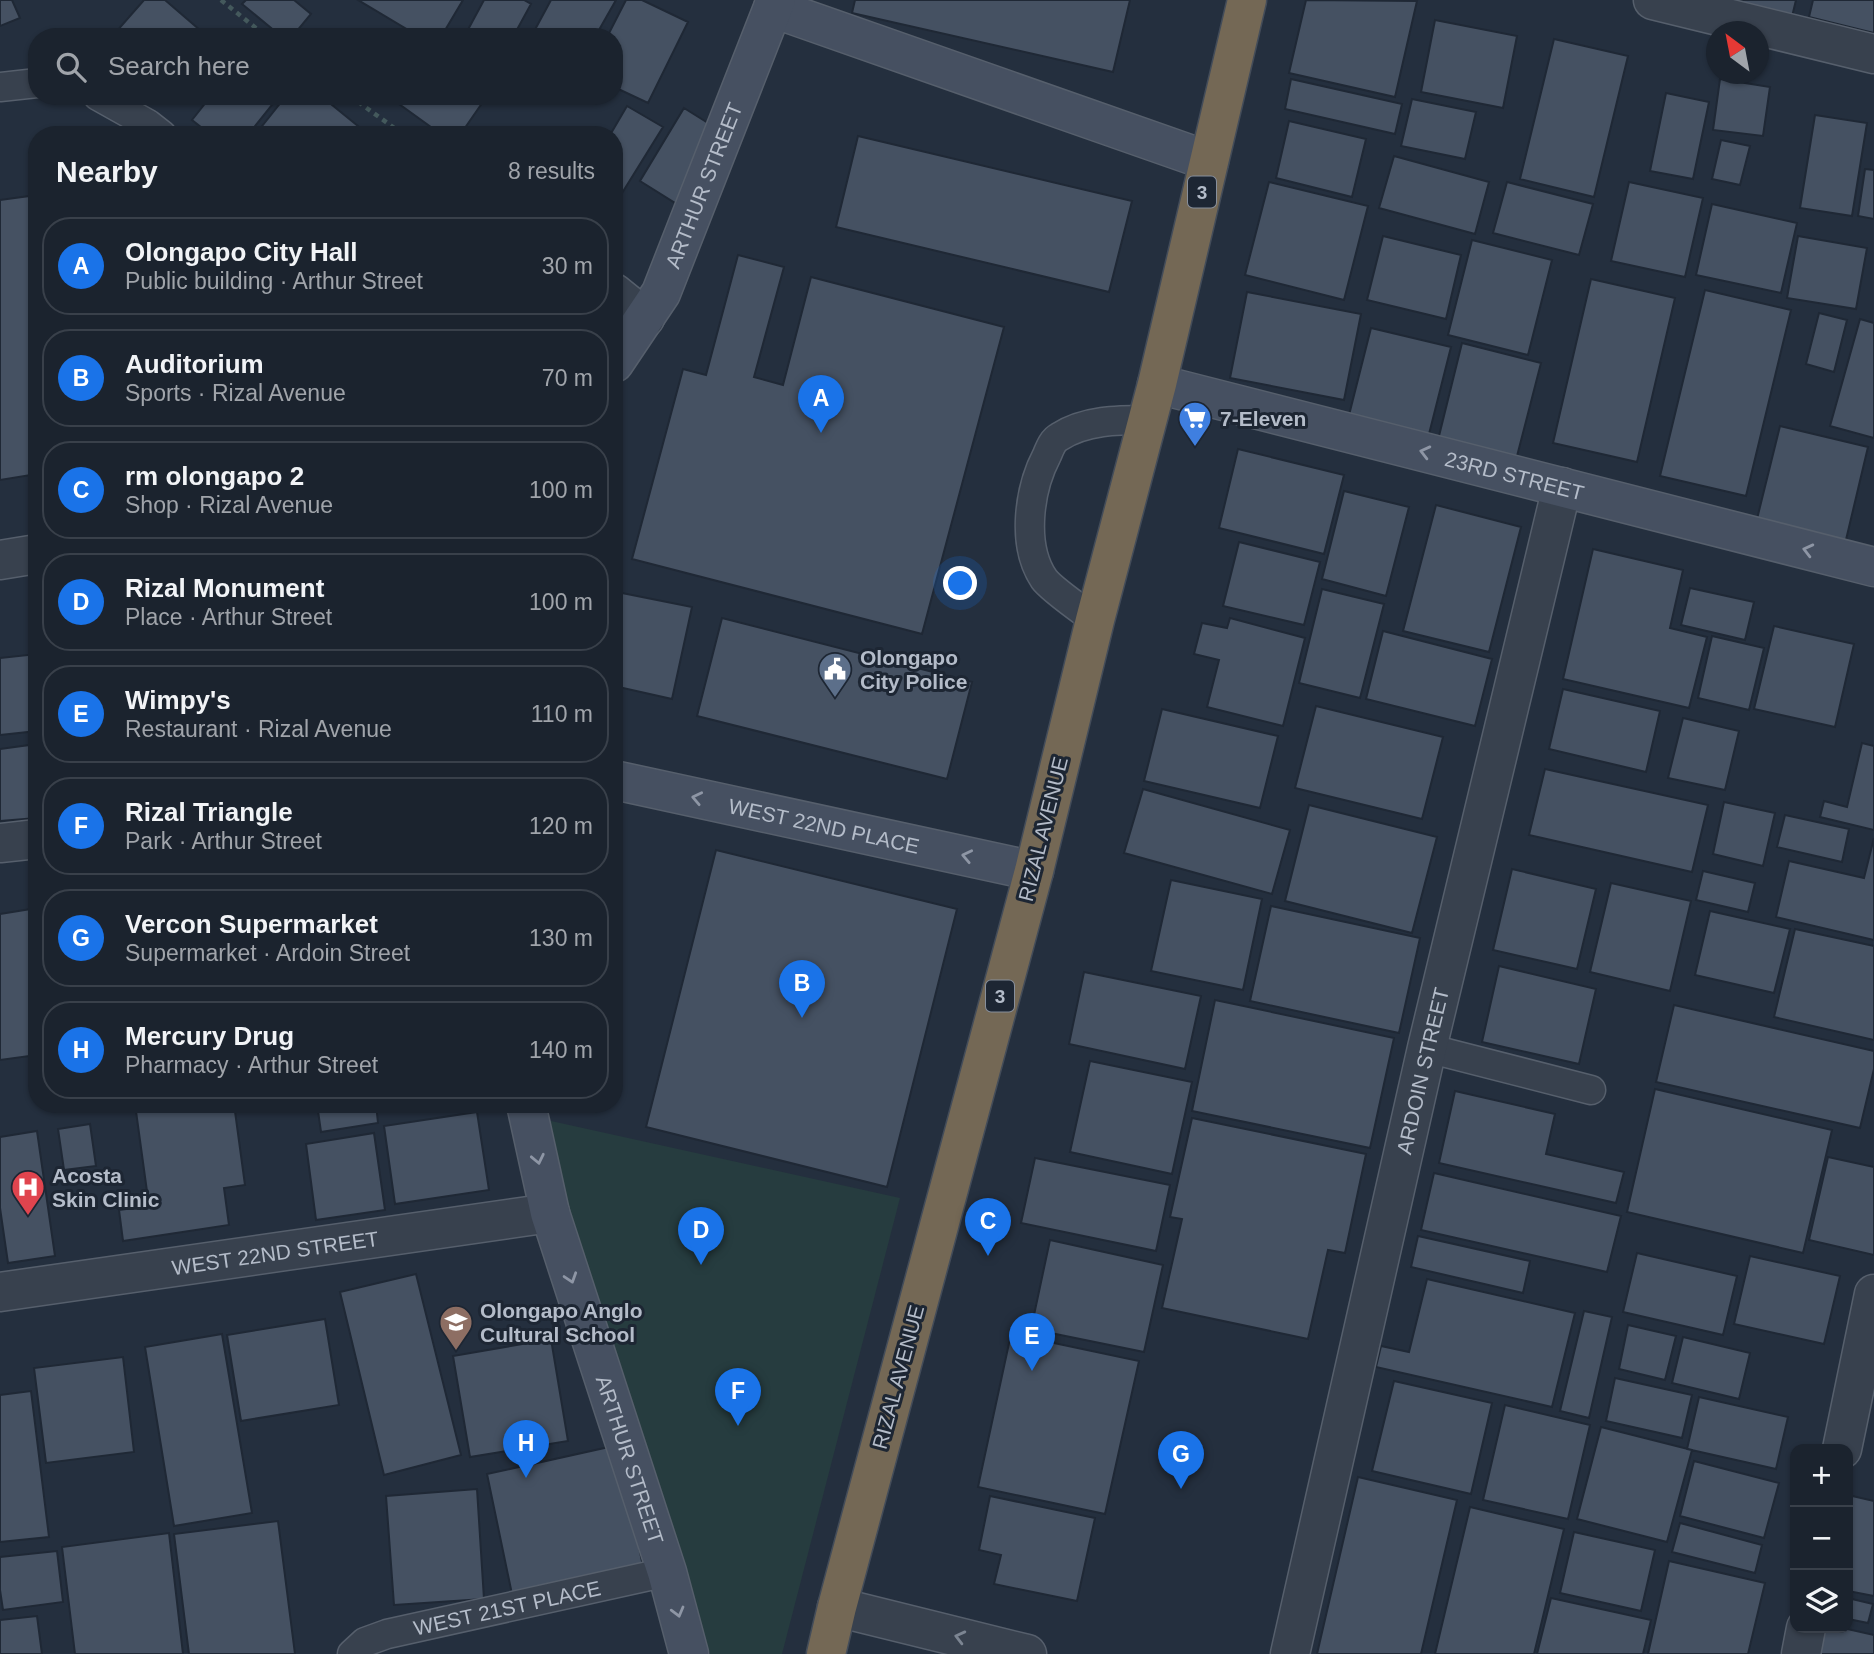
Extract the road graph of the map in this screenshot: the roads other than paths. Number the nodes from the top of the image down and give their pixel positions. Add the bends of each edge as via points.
1 (1247, 0) edge
2 (1664, 1) edge
3 (774, 4) edge
4 (1874, 54) edge
5 (28, 84) edge
6 (0, 87) edge
7 (114, 105) edge
8 (151, 126) edge
9 (1209, 161) junction
10 (623, 300) edge
11 (645, 317) junction
12 (623, 350) edge
13 (1157, 384) junction
14 (1148, 420) junction
15 (1562, 487) junction
16 (28, 555) edge
17 (0, 560) edge
18 (1874, 567) edge
19 (1095, 620) junction
20 (623, 782) edge
21 (28, 840) edge
22 (0, 844) edge
23 (1034, 871) junction
24 (1427, 1048) junction
25 (1591, 1090) dead end
26 (528, 1113) edge
27 (550, 1213) junction
28 (0, 1292) edge
29 (1874, 1294) edge
30 (1843, 1444) edge
31 (667, 1572) junction
32 (836, 1607) junction
33 (1805, 1633) edge
34 (352, 1654) edge
35 (689, 1654) edge
36 (826, 1654) edge
37 (1027, 1654) edge
38 (1290, 1654) edge
39 (1801, 1654) edge

1 - 9 highway, RIZAL AVENUE / 3
2 - 4 street
3 - 9 street
3 - 11 street, ARTHUR STREET via 661,293
5 - 6 lane
7 - 8 lane
9 - 13 highway, RIZAL AVENUE / 3
10 - 11 street
11 - 12 street, ARTHUR STREET
13 - 14 highway, RIZAL AVENUE / 3
15 -> 13 street, 23RD STREET
14 - 19 highway, RIZAL AVENUE / 3
14 - 19 lane via 1081,426 1055,438 1038,472 1029,518 1034,556 1045,580
18 -> 15 street, 23RD STREET
15 - 24 street, ARDOIN STREET
16 - 17 street
19 - 23 highway, RIZAL AVENUE / 3
23 -> 20 street, WEST 22ND PLACE
21 - 22 street
23 - 32 highway, RIZAL AVENUE / 3
24 - 25 lane
24 - 38 street, ARDOIN STREET
26 -> 27 street, ARTHUR STREET
27 - 28 street, WEST 22ND STREET
27 -> 31 street, ARTHUR STREET
29 - 30 street
31 - 34 lane, WEST 21ST PLACE via 387,1634 365,1642
31 -> 35 street, ARTHUR STREET
32 - 36 highway, RIZAL AVENUE / 3
37 -> 32 street
33 - 39 street

